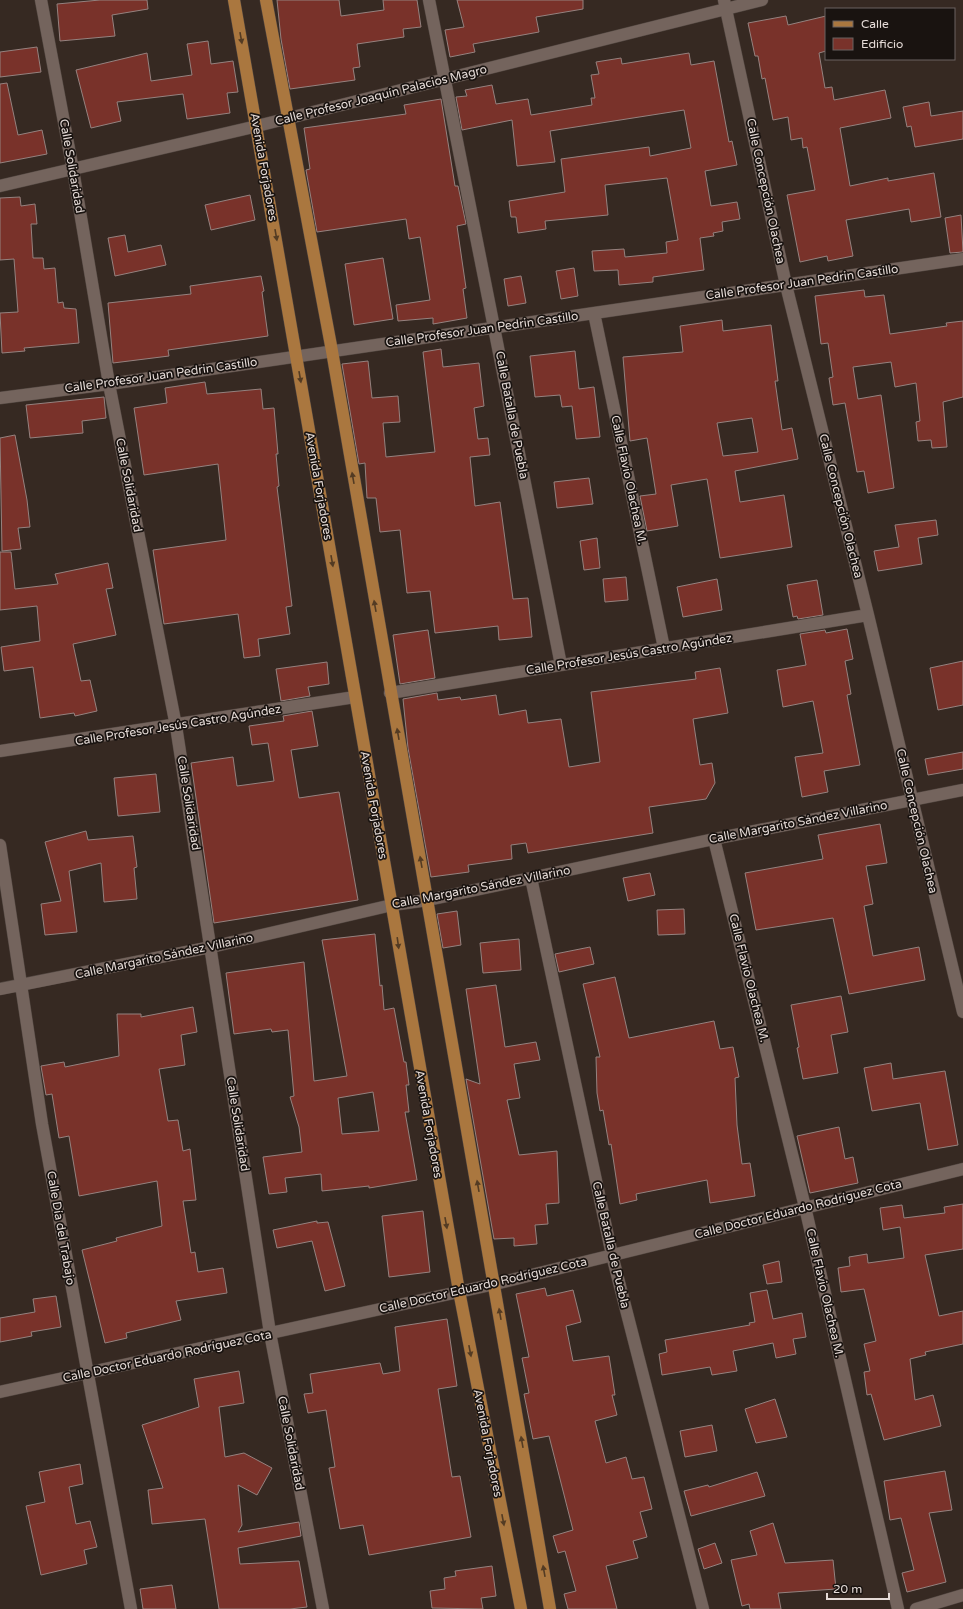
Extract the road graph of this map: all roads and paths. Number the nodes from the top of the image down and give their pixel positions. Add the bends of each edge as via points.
1 (41, 0) edge
2 (234, 0) edge
3 (266, 0) edge
4 (429, 0) edge
5 (762, 0) edge
6 (725, 4) edge
7 (445, 79) junction
8 (288, 118) junction
9 (257, 126) junction
10 (73, 170) junction
11 (0, 186) edge
12 (963, 258) edge
13 (786, 285) junction
14 (594, 313) junction
15 (494, 327) junction
16 (332, 351) junction
17 (296, 355) junction
18 (109, 384) junction
19 (0, 398) edge
20 (868, 614) junction
21 (664, 648) junction
22 (561, 664) junction
23 (390, 693) junction
24 (355, 697) junction
25 (176, 726) junction
26 (0, 751) edge
27 (963, 790) edge
28 (912, 799) junction
29 (714, 839) junction
30 (0, 845) edge
31 (531, 878) junction
32 (428, 900) junction
33 (392, 905) junction
34 (211, 947) junction
35 (20, 986) junction
36 (0, 989) edge
37 (963, 1012) edge
38 (963, 1169) edge
39 (805, 1207) junction
40 (612, 1255) junction
41 (495, 1284) junction
42 (458, 1291) junction
43 (270, 1333) junction
44 (88, 1373) junction
45 (0, 1392) edge
46 (963, 1595) edge
47 (131, 1609) edge
48 (323, 1609) edge
49 (521, 1609) edge
50 (550, 1609) edge
51 (703, 1609) edge
52 (898, 1609) edge
53 (916, 1609) edge

1 - 10 street, Calle Solidaridad
2 -> 9 main road, Avenida Forjadores
3 - 8 main road
4 - 7 street, Calle Batalla de Puebla
5 - 6 street, Calle Profesor Joaquín Palacios Magro
6 - 7 street, Calle Profesor Joaquín Palacios Magro
6 - 13 street, Calle Concepción Olachea
7 - 8 street, Calle Profesor Joaquín Palacios Magro
7 - 15 street, Calle Batalla de Puebla
8 - 9 street, Calle Profesor Joaquín Palacios Magro
8 - 16 main road
9 - 10 street, Calle Profesor Joaquín Palacios Magro
9 -> 17 main road, Avenida Forjadores
10 - 11 street, Calle Profesor Joaquín Palacios Magro
10 - 18 street, Calle Solidaridad
12 - 13 street, Calle Profesor Juan Pedrin Castillo
13 - 14 street, Calle Profesor Juan Pedrin Castillo
13 - 20 street, Calle Concepción Olachea
14 - 15 street, Calle Profesor Juan Pedrin Castillo
14 - 21 street, Calle Flavio Olachea M.
15 - 16 street, Calle Profesor Juan Pedrin Castillo
15 - 22 street, Calle Batalla de Puebla
16 - 17 street, Calle Profesor Juan Pedrin Castillo
23 -> 16 main road
17 - 18 street, Calle Profesor Juan Pedrin Castillo
17 -> 24 main road, Avenida Forjadores
18 - 19 street, Calle Profesor Juan Pedrin Castillo
18 - 25 street, Calle Solidaridad
20 - 21 street, Calle Profesor Jesús Castro Agúndez
20 - 28 street, Calle Concepción Olachea
21 - 22 street, Calle Profesor Jesús Castro Agúndez
22 - 23 street, Calle Profesor Jesús Castro Agúndez
32 -> 23 main road
24 - 25 street, Calle Profesor Jesús Castro Agúndez
24 - 33 main road, Avenida Forjadores
25 - 26 street, Calle Profesor Jesús Castro Agúndez
25 - 34 street, Calle Solidaridad
27 - 28 street, Calle Margarito Sández Villarino
28 - 29 street, Calle Margarito Sández Villarino
28 - 37 street, Calle Concepción Olachea
29 - 31 street, Calle Margarito Sández Villarino
29 - 39 street, Calle Flavio Olachea M.
30 - 35 street, Calle Día del Trabajo
31 - 32 street, Calle Margarito Sández Villarino
31 - 40 street, Calle Batalla de Puebla
32 - 33 street, Calle Margarito Sández Villarino
41 -> 32 main road
33 - 34 street, Calle Margarito Sández Villarino
33 -> 42 main road, Avenida Forjadores
34 - 35 street, Calle Margarito Sández Villarino
34 - 43 street, Calle Solidaridad
35 - 36 street, Calle Margarito Sández Villarino
35 - 44 street, Calle Día del Trabajo via 42,1124
38 - 39 street, Calle Doctor Eduardo Rodríguez Cota
39 - 40 street, Calle Doctor Eduardo Rodríguez Cota
39 - 52 street, Calle Flavio Olachea M.
40 - 41 street, Calle Doctor Eduardo Rodríguez Cota
40 - 51 street, Calle Batalla de Puebla
41 - 42 street, Calle Doctor Eduardo Rodríguez Cota
50 -> 41 main road
42 - 43 street, Calle Doctor Eduardo Rodríguez Cota
42 -> 49 main road, Avenida Forjadores
43 - 44 street, Calle Doctor Eduardo Rodríguez Cota
43 - 48 street, Calle Solidaridad
44 - 45 street, Calle Doctor Eduardo Rodríguez Cota
44 - 47 street, Calle Día del Trabajo
46 - 53 street

